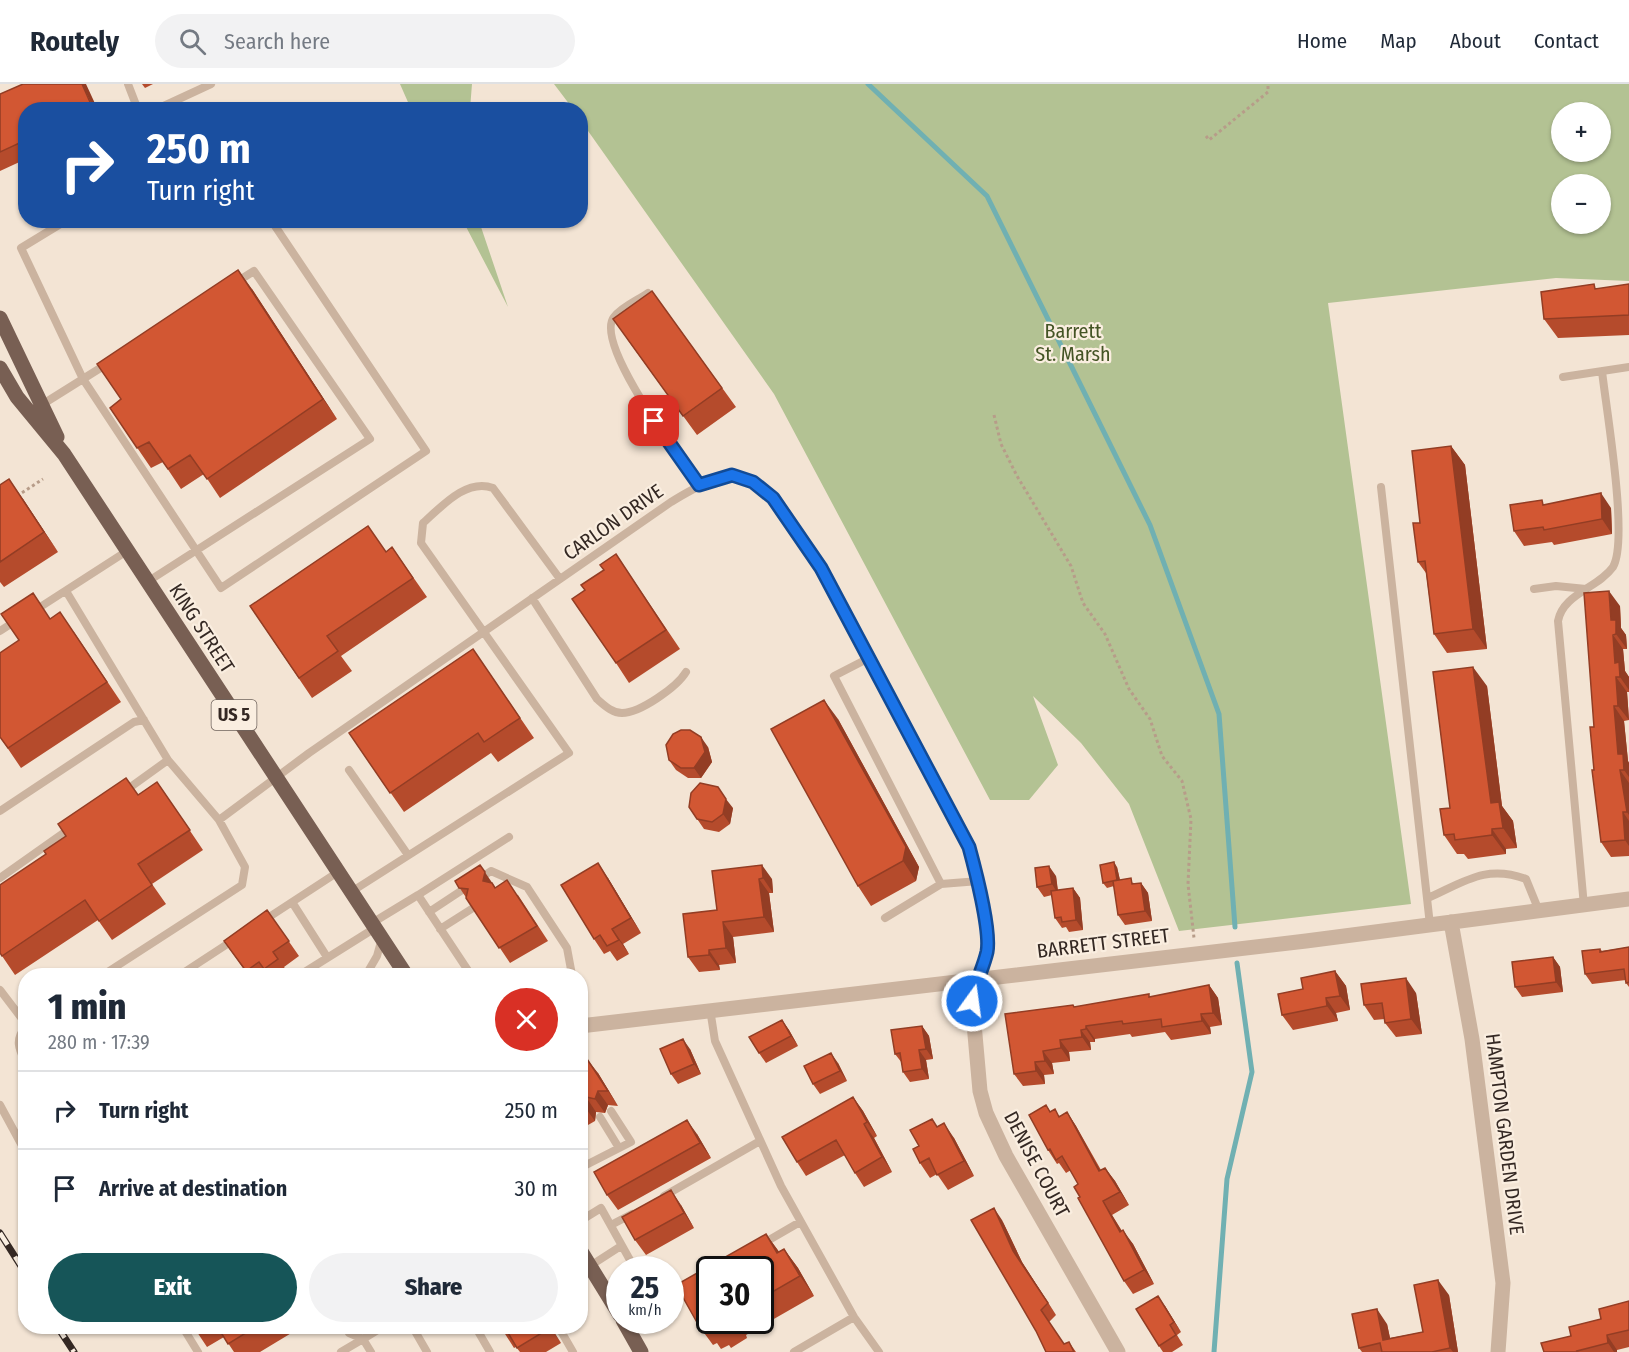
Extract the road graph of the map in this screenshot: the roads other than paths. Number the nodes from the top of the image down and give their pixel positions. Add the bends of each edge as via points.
1 (128, 84) edge
2 (211, 84) edge
3 (135, 102) edge
4 (172, 102) edge
5 (54, 228) edge
6 (276, 228) edge
7 (224, 290) edge
8 (648, 293) edge
9 (0, 318) edge
10 (123, 354) edge
11 (1629, 367) edge
12 (0, 368) edge
13 (1602, 371) junction
14 (1563, 376) dead end
15 (83, 379) junction
16 (43, 404) junction
17 (64, 454) junction
18 (699, 485) junction
19 (1381, 487) dead end
20 (127, 551) junction
21 (196, 551) junction
22 (560, 579) junction
23 (147, 582) junction
24 (1586, 589) junction
25 (1534, 590) dead end
26 (66, 591) junction
27 (532, 598) junction
28 (0, 631) edge
29 (485, 631) junction
30 (869, 658) junction
31 (686, 672) dead end
32 (144, 720) junction
33 (168, 760) junction
34 (349, 770) dead end
35 (275, 778) junction
36 (112, 800) edge
37 (0, 811) edge
38 (84, 819) edge
39 (219, 820) junction
40 (509, 837) dead end
41 (408, 855) junction
42 (338, 872) junction
43 (0, 878) edge
44 (979, 881) junction
45 (516, 882) junction
46 (941, 884) junction
47 (507, 887) edge
48 (351, 892) junction
49 (418, 895) junction
50 (1428, 898) junction
51 (1629, 899) edge
52 (292, 902) junction
53 (1584, 906) junction
54 (473, 908) edge
55 (1539, 911) junction
56 (429, 912) junction
57 (885, 918) dead end
58 (1451, 922) junction
59 (1430, 925) junction
60 (254, 926) edge
61 (440, 928) junction
62 (376, 930) junction
63 (245, 932) edge
64 (327, 957) junction
65 (114, 968) edge
66 (191, 968) edge
67 (310, 968) edge
68 (370, 968) edge
69 (401, 968) edge
70 (466, 968) edge
71 (570, 968) edge
72 (976, 979) junction
73 (0, 990) edge
74 (710, 1009) junction
75 (18, 1014) edge
76 (588, 1025) edge
77 (0, 1105) edge
78 (611, 1111) dead end
79 (600, 1118) dead end
80 (18, 1138) edge
81 (760, 1141) junction
82 (619, 1148) junction
83 (588, 1164) edge
84 (651, 1203) edge
85 (641, 1209) edge
86 (588, 1216) edge
87 (800, 1222) junction
88 (611, 1225) junction
89 (621, 1246) junction
90 (748, 1251) edge
91 (627, 1256) edge
92 (588, 1263) edge
93 (590, 1266) junction
94 (606, 1292) edge
95 (854, 1317) junction
96 (187, 1334) edge
97 (351, 1334) edge
98 (371, 1334) edge
99 (417, 1334) edge
100 (480, 1334) edge
101 (563, 1334) edge
102 (631, 1334) edge
103 (363, 1339) junction
104 (198, 1352) edge
105 (341, 1352) edge
106 (371, 1352) edge
107 (427, 1352) edge
108 (490, 1352) edge
109 (573, 1352) edge
110 (641, 1352) edge
111 (794, 1352) edge
112 (879, 1352) edge
113 (1118, 1352) edge
114 (1498, 1352) edge

1 - 3 lane
2 - 4 lane
5 - 15 lane via 21,248
6 - 21 lane via 426,451 221,588
7 - 21 lane via 254,271 370,439
8 - 18 lane via 613,317 610,327 624,370 643,405
9 - 16 main road, KING STREET / US 5
10 - 15 lane
11 - 13 lane
12 - 17 main road, KING STREET / US 5 via 17,397
13 - 14 lane
13 - 24 lane via 1620,545 1613,567
15 - 16 lane
15 - 21 lane
16 - 17 main road, KING STREET / US 5
17 - 20 main road, KING STREET / US 5
18 - 22 lane, CARLON DRIVE
18 - 30 lane, CARLON DRIVE via 732,475 753,482 773,498 821,568
19 - 50 lane
20 - 23 main road, KING STREET / US 5
20 - 26 lane
21 - 23 lane
22 - 27 lane, CARLON DRIVE
22 - 29 lane via 493,488 471,485 423,523 420,535 427,551
23 - 35 main road, KING STREET / US 5
24 - 25 lane via 1556,586
24 - 53 lane via 1562,609 1558,621
26 - 28 lane
26 - 32 lane
27 - 29 lane, CARLON DRIVE
27 - 31 lane via 597,699 612,710 624,713 642,707 675,685
29 - 35 lane, CARLON DRIVE
29 - 41 lane via 568,753
30 - 44 lane, CARLON DRIVE via 969,847
30 - 46 lane via 834,676
32 - 33 lane
32 - 37 lane via 134,722
33 - 36 lane
33 - 39 lane
34 - 41 lane
35 - 39 lane, CARLON DRIVE
35 - 42 main road, KING STREET / US 5
38 - 43 lane
39 - 65 lane via 244,867 242,885
40 - 49 lane
41 - 48 lane
42 - 48 main road, KING STREET / US 5
42 - 52 lane
44 - 46 lane
44 - 72 lane, CARLON DRIVE via 988,949
45 - 47 lane
45 - 56 lane via 491,871
45 - 71 lane via 527,887 567,948
46 - 57 lane
48 - 62 main road, KING STREET / US 5
49 - 56 lane
49 - 62 lane
50 - 55 lane via 1484,872 1507,872 1526,879
50 - 59 lane
51 - 53 street, BARRETT STREET
52 - 60 lane
52 - 64 lane
53 - 55 street, BARRETT STREET
54 - 61 lane
55 - 58 street, BARRETT STREET
56 - 61 lane
58 - 59 street, BARRETT STREET
58 - 114 street, HAMPTON GARDEN DRIVE via 1472,1039 1503,1283
59 - 72 street, BARRETT STREET
61 - 70 lane
62 - 64 lane
62 - 68 lane via 377,956
62 - 69 main road, KING STREET / US 5
63 - 66 lane
64 - 67 lane
72 - 74 street, BARRETT STREET
72 - 113 street, DENISE COURT via 972,1001 980,1091 986,1113 1006,1156
73 - 75 lane
74 - 76 street, BARRETT STREET
74 - 81 lane via 715,1041
77 - 80 lane
78 - 82 lane via 631,1142
79 - 82 lane
81 - 84 lane
81 - 87 lane
82 - 83 lane
85 - 88 lane
86 - 88 lane via 602,1208
87 - 90 lane
87 - 95 lane
88 - 89 lane
89 - 91 lane
89 - 93 lane
92 - 93 main road
93 - 94 main road
95 - 111 lane
95 - 112 lane
96 - 104 lane
97 - 103 lane
98 - 103 lane
99 - 107 lane
100 - 108 lane
101 - 109 lane
102 - 110 main road
103 - 105 lane
103 - 106 lane

